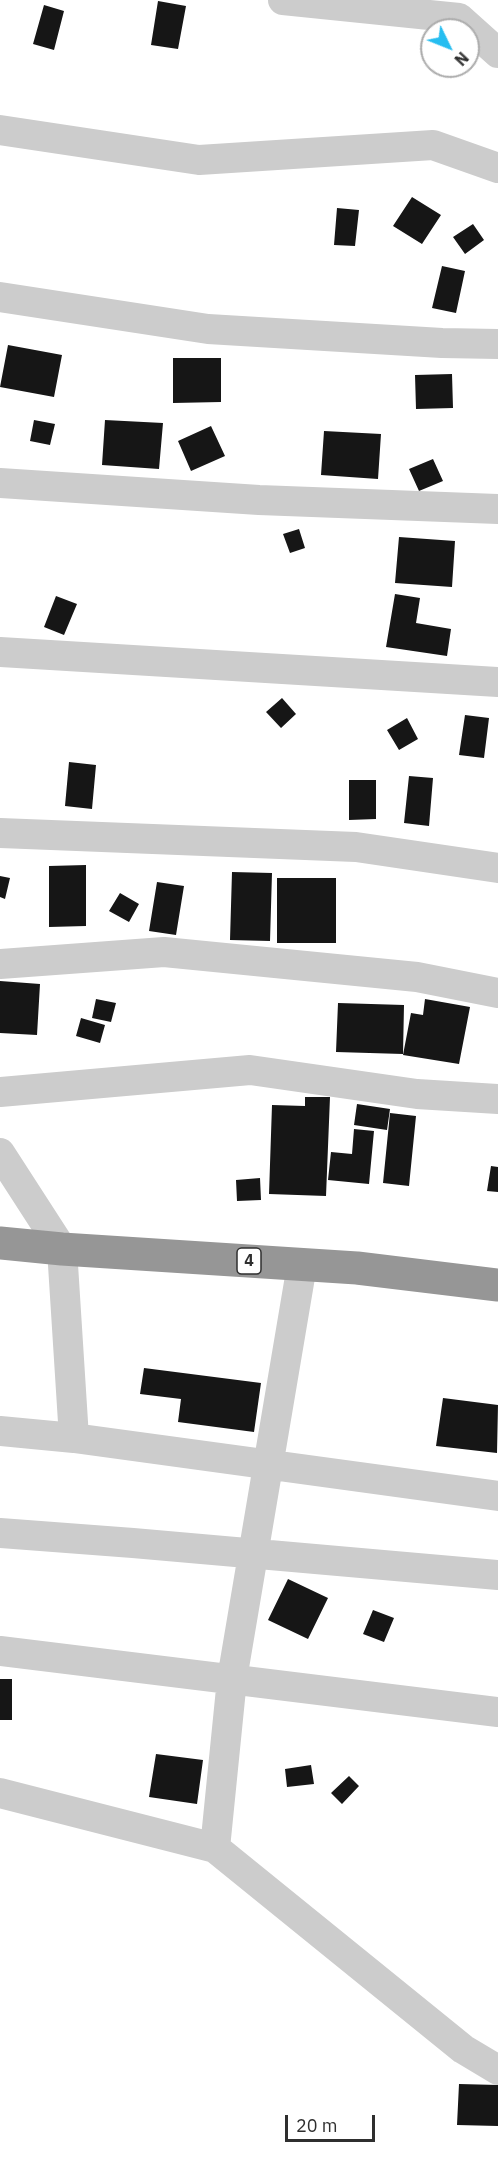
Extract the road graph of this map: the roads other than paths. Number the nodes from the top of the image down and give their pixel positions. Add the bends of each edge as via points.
1 (283, 0) edge
2 (462, 9) edge
3 (498, 53) edge
4 (0, 130) edge
5 (498, 168) edge
6 (0, 297) edge
7 (498, 344) edge
8 (0, 483) edge
9 (498, 509) edge
10 (0, 652) edge
11 (498, 682) edge
12 (0, 833) edge
13 (498, 868) edge
14 (0, 964) edge
15 (498, 993) edge
16 (0, 1092) edge
17 (498, 1099) edge
18 (0, 1153) edge
19 (0, 1243) edge
20 (62, 1249) junction
21 (302, 1264) junction
22 (498, 1285) edge
23 (0, 1431) edge
24 (74, 1438) junction
25 (268, 1465) junction
26 (498, 1496) edge
27 (0, 1533) edge
28 (253, 1553) junction
29 (498, 1575) edge
30 (0, 1651) edge
31 (232, 1679) junction
32 (498, 1712) edge
33 (0, 1793) edge
34 (215, 1848) junction
35 (498, 2070) edge

1 - 2 street
2 - 3 street
4 - 5 street via 199,160 433,144
6 - 7 street via 208,329
8 - 9 street via 259,500
10 - 11 street
12 - 13 street via 356,847
14 - 15 street via 164,952 417,977
16 - 17 street via 250,1070 417,1094
18 - 20 street
19 - 20 highway, 4
20 - 21 highway, 4
20 - 24 street
21 - 22 highway, 4
21 - 25 street
23 - 24 street
24 - 25 street
25 - 26 street
25 - 28 street
27 - 28 street
28 - 29 street
28 - 31 street
30 - 31 street
31 - 32 street
31 - 34 street
33 - 34 street
34 - 35 street via 463,2049

